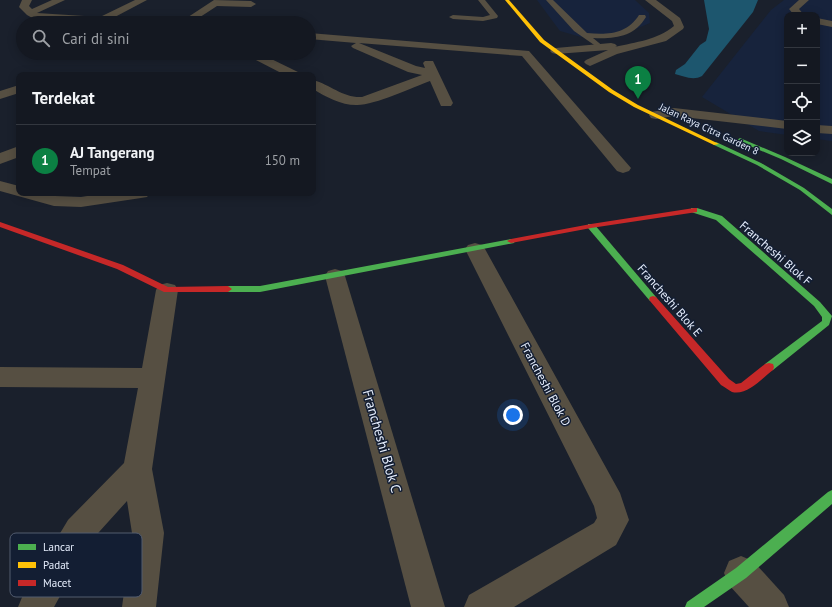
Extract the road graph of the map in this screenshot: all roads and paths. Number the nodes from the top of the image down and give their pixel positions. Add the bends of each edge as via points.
1 (27, 0) edge
2 (60, 0) edge
3 (142, 0) edge
4 (481, 0) edge
5 (507, 0) edge
6 (549, 0) edge
7 (650, 0) edge
8 (804, 0) edge
9 (218, 1) edge
10 (251, 4) dead end
11 (796, 12) edge
12 (30, 13) junction
13 (666, 14) junction
14 (34, 16) edge
15 (110, 16) edge
16 (195, 16) edge
17 (453, 17) dead end
18 (642, 17) dead end
19 (820, 22) edge
20 (832, 24) edge
21 (586, 36) junction
22 (316, 37) edge
23 (348, 39) junction
24 (560, 39) dead end
25 (421, 45) junction
26 (600, 48) junction
27 (574, 50) junction
28 (556, 51) junction
29 (264, 60) edge
30 (593, 64) joint
31 (288, 72) edge
32 (434, 74) junction
33 (316, 86) edge
34 (16, 90) edge
35 (0, 94) edge
36 (446, 103) dead end
37 (658, 110) junction
38 (674, 112) junction
39 (703, 124) dead end
40 (784, 125) edge
41 (820, 128) edge
42 (832, 130) edge
43 (732, 136) dead end
44 (16, 152) edge
45 (0, 159) edge
46 (623, 168) dead end
47 (832, 182) edge
48 (0, 186) edge
49 (16, 190) edge
50 (36, 196) edge
51 (122, 196) edge
52 (832, 213) edge
53 (0, 224) edge
54 (590, 226) junction
55 (476, 249) junction
56 (336, 276) junction
57 (168, 290) junction
58 (0, 377) edge
59 (151, 378) junction
60 (734, 388) joint
61 (137, 469) junction
62 (832, 496) edge
63 (78, 533) edge
64 (741, 573) junction
65 (142, 582) edge
66 (41, 597) edge
67 (140, 597) edge
68 (35, 607) edge
69 (139, 607) edge
70 (428, 607) edge
71 (481, 607) edge
72 (692, 607) edge
73 (772, 607) edge

1 - 12 street via 24,7
2 - 12 street
3 - 15 street
4 - 17 lane via 494,16 483,19
5 - 28 street, Jalan Raya Citra Garden 8 via 542,41
6 - 21 lane
7 - 13 street
8 - 11 street via 794,10
9 - 10 street
9 - 16 street
12 - 14 street
13 - 26 street via 666,24 661,31 647,37
13 - 30 street via 676,20 679,27 673,34 654,43 604,54
18 - 21 lane via 636,26 623,32 598,37
19 - 20 street
21 - 26 lane
22 - 23 street
23 - 25 street
23 - 32 street via 356,46 412,69
24 - 27 street
25 - 32 street
25 - 46 street via 525,53
26 - 27 street
27 - 28 street
27 - 30 street
28 - 37 street, Jalan Raya Citra Garden 8 via 610,91 636,106
29 - 31 street
32 - 33 street via 364,101 354,102 344,100
32 - 36 street
34 - 35 street
37 - 38 street
37 - 52 street, Jalan Raya Citra Garden 8 via 759,164 802,190
38 - 39 street, Jalan Raya Citra Garden 8
38 - 40 street
41 - 42 street
43 - 47 street, Jalan Raya Citra Garden 8
44 - 45 street
48 - 49 street
50 - 51 street via 54,201 81,202
53 - 57 street via 120,267
54 - 55 street
54 - 60 street, Francheshi Blok E via 725,382
54 - 60 street, Francheshi Blok F via 693,209 706,213 718,218 817,304 827,316 826,323 743,388
55 - 56 street
55 - 71 street, Francheshi Blok D via 609,502 613,520 605,534
56 - 57 street via 260,289
56 - 70 street, Francheshi Blok C
57 - 59 street
58 - 59 street
59 - 61 street
61 - 63 street
61 - 65 street via 148,533
62 - 64 street
64 - 72 street
64 - 73 street
66 - 68 street
67 - 69 street

